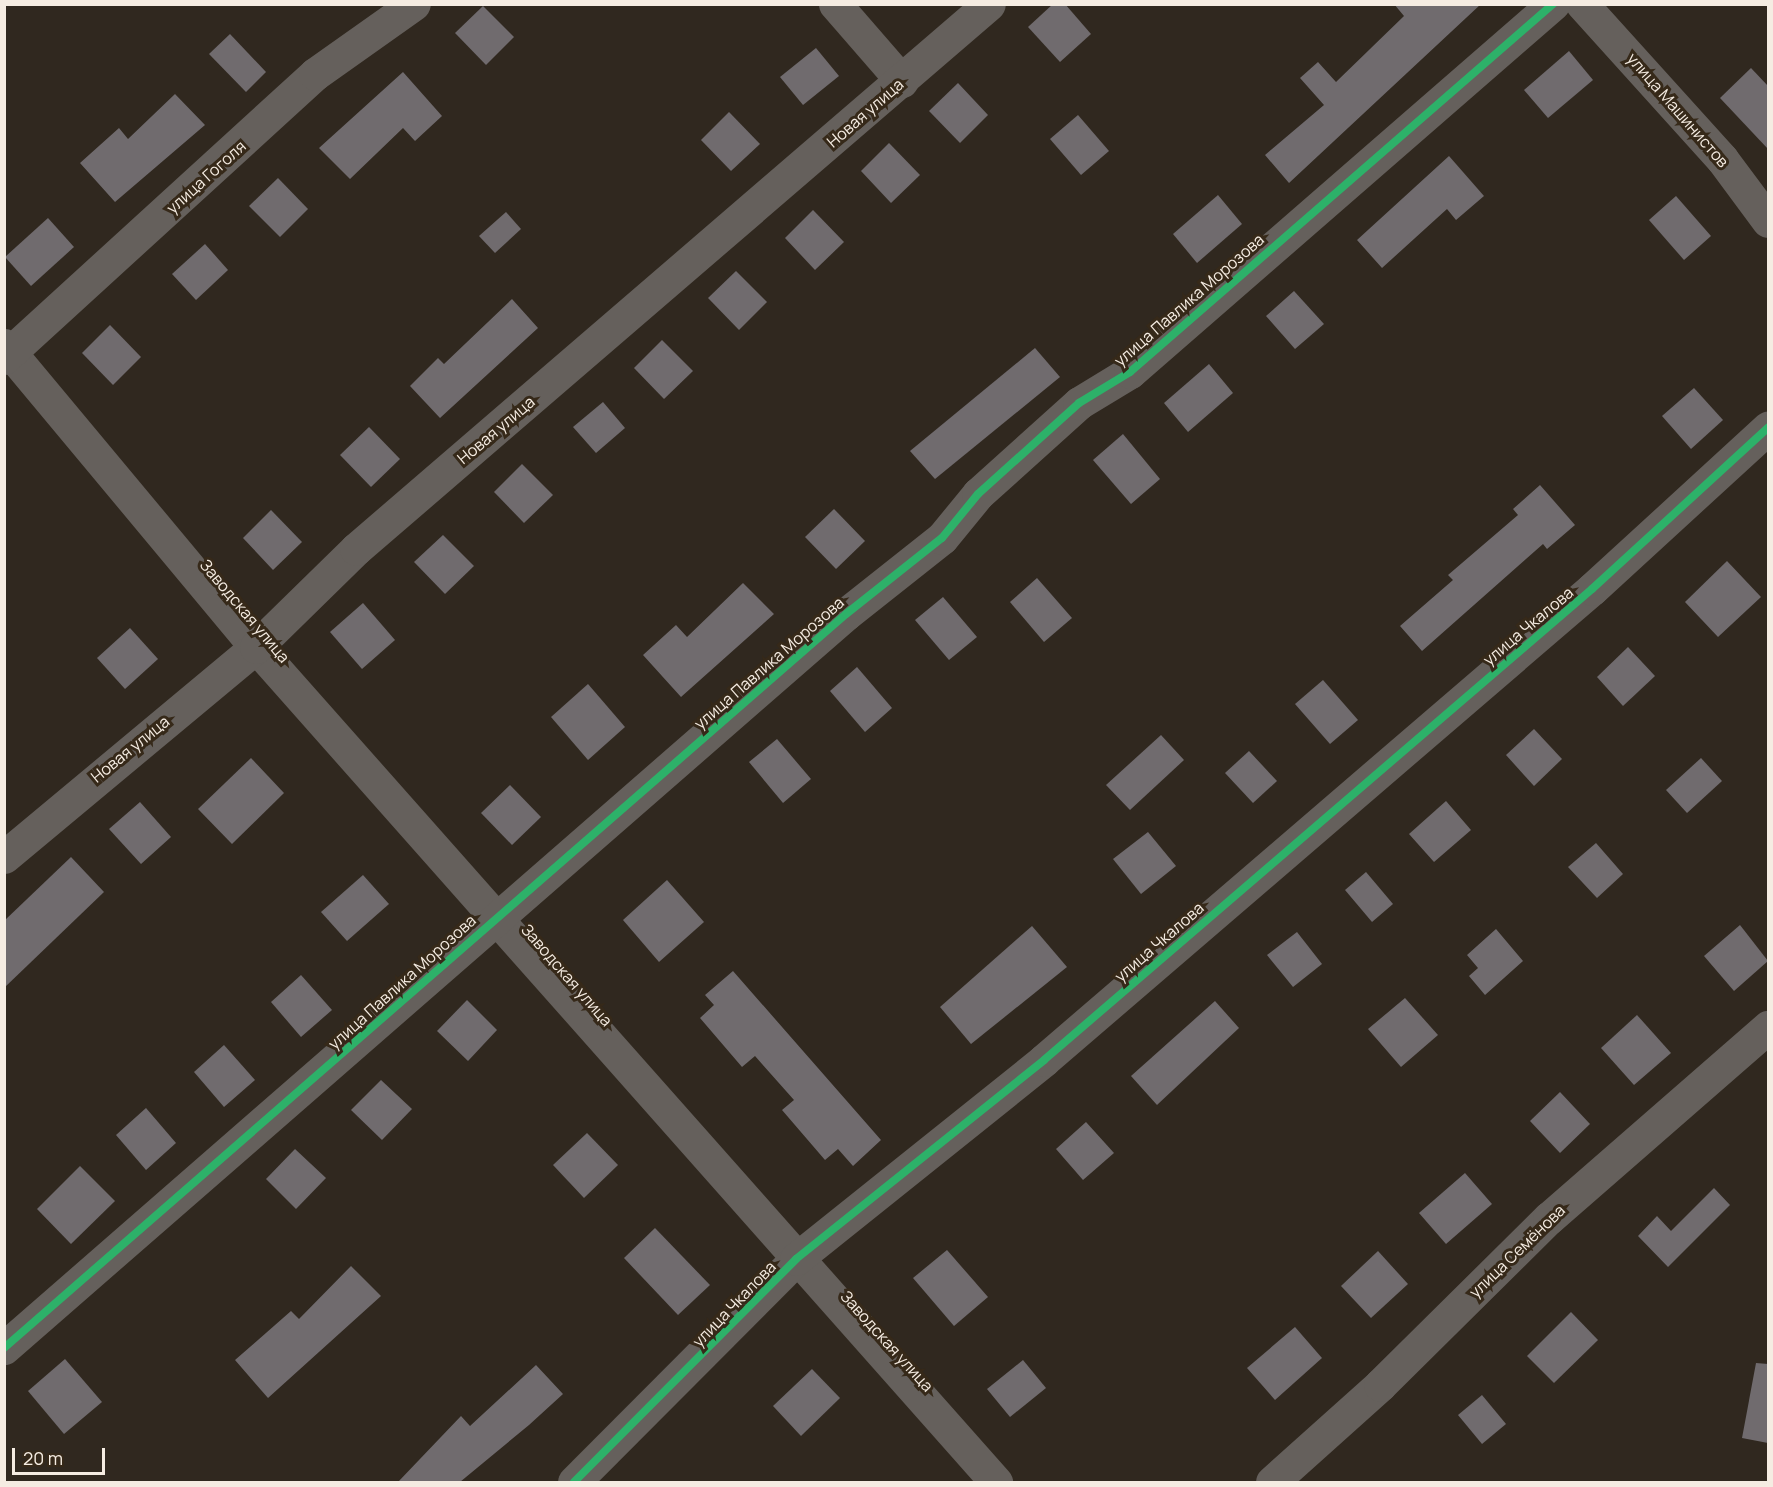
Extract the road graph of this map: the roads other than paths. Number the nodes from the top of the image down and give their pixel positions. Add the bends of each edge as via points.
1 (414, 4) edge
2 (835, 4) edge
3 (989, 4) edge
4 (1553, 4) edge
5 (1597, 9) edge
6 (902, 81) junction
7 (1768, 221) edge
8 (7, 352) edge
9 (1768, 428) edge
10 (256, 647) junction
11 (4, 857) edge
12 (498, 915) junction
13 (1768, 1027) edge
14 (796, 1259) junction
15 (4, 1348) edge
16 (574, 1482) edge
17 (996, 1482) edge
18 (1272, 1482) edge

1 - 8 street, улица Гоголя via 315,74
2 - 6 street
3 - 6 street, Новая улица
4 - 12 street, улица Павлика Морозова via 1130,372 1079,403 978,494 942,537
5 - 7 street, улица Машинистов via 1722,159
6 - 10 street, Новая улица via 356,549
8 - 10 street, Заводская улица
9 - 14 street, улица Чкалова via 1592,589 1044,1060
10 - 11 street, Новая улица
10 - 12 street, Заводская улица
12 - 14 street, Заводская улица
12 - 15 street, улица Павлика Морозова
13 - 18 street, улица Семёнова via 1549,1218 1380,1385
14 - 16 street, улица Чкалова
14 - 17 street, Заводская улица

